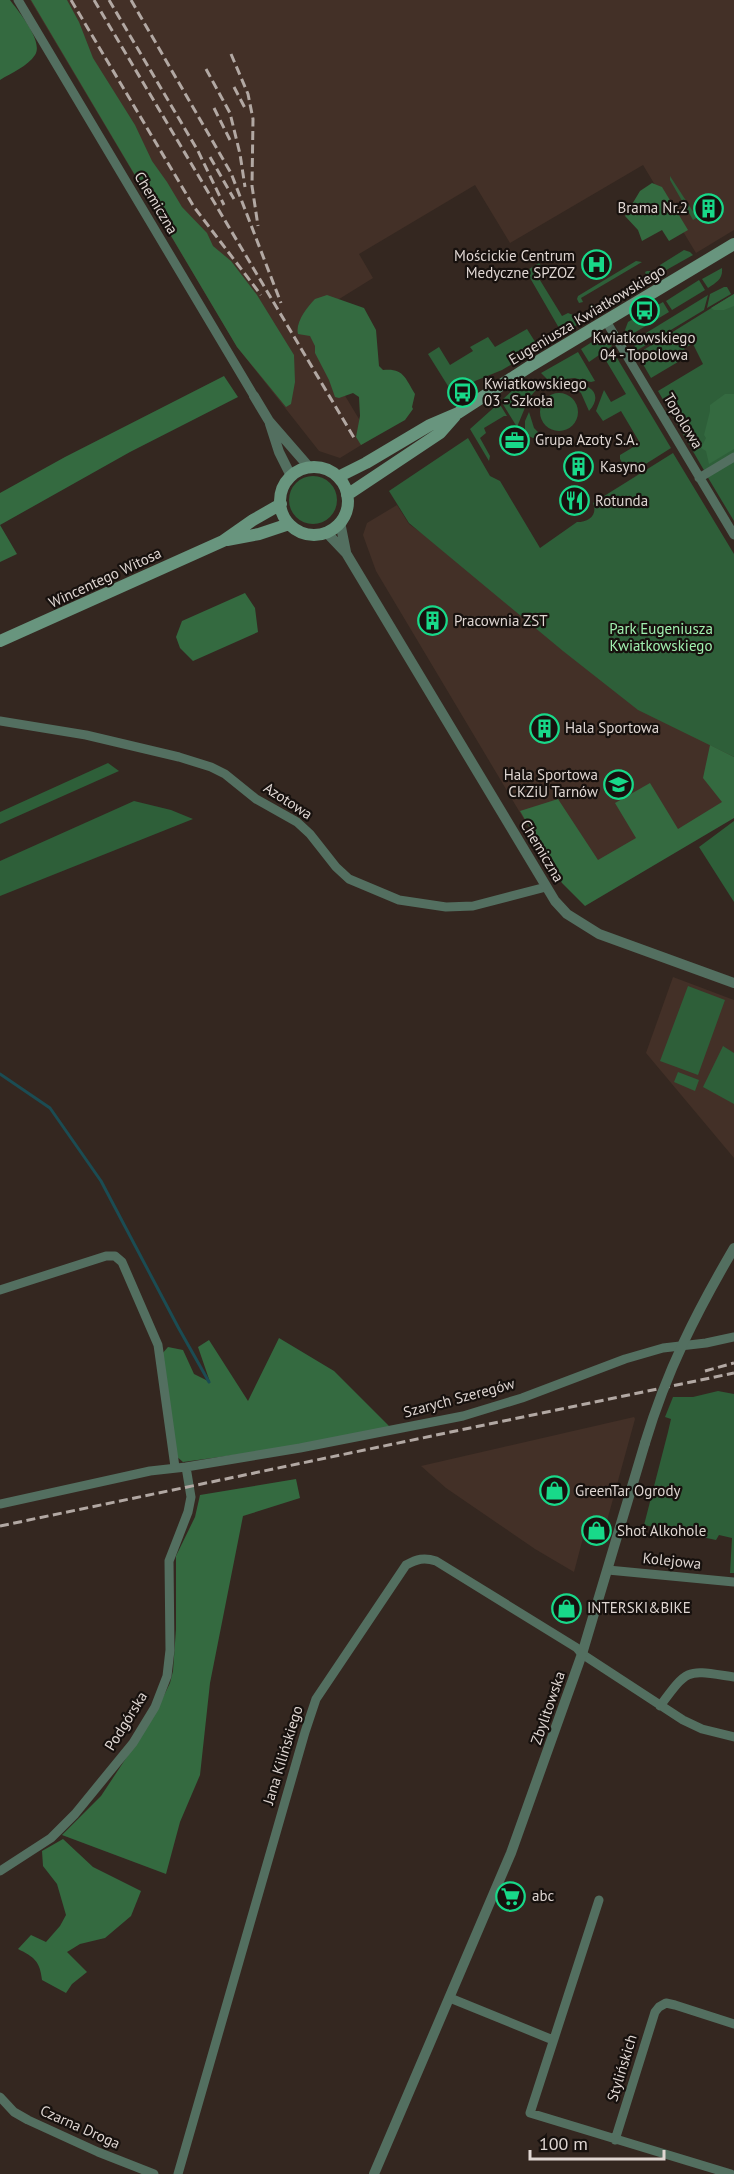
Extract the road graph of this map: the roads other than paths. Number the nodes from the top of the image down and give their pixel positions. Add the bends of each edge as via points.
1 (18, 0) edge
2 (734, 244) edge
3 (606, 321) junction
4 (254, 396) joint
5 (458, 413) junction
6 (270, 421) junction
7 (734, 457) edge
8 (309, 467) junction
9 (291, 476) junction
10 (338, 477) junction
11 (699, 477) junction
12 (347, 495) junction
13 (280, 504) junction
14 (340, 522) junction
15 (290, 524) junction
16 (326, 532) junction
17 (734, 536) edge
18 (223, 541) junction
19 (346, 553) junction
20 (0, 641) edge
21 (0, 721) edge
22 (546, 887) junction
23 (734, 983) edge
24 (734, 1248) edge
25 (0, 1290) edge
26 (734, 1337) edge
27 (175, 1467) junction
28 (186, 1467) junction
29 (0, 1503) edge
30 (608, 1570) junction
31 (734, 1582) edge
32 (582, 1654) junction
33 (734, 1677) edge
34 (660, 1706) junction
35 (734, 1737) edge
36 (0, 1871) edge
37 (599, 1900) dead end
38 (450, 1998) junction
39 (734, 2024) edge
40 (553, 2040) junction
41 (0, 2097) edge
42 (615, 2140) junction
43 (154, 2174) edge
44 (178, 2174) edge
45 (375, 2174) edge
46 (731, 2174) edge

1 - 4 street, Chemiczna
2 - 3 main road, Eugeniusza Kwiatkowskiego
3 - 5 main road, Eugeniusza Kwiatkowskiego
3 - 11 street, Topolowa
4 - 6 street, Chemiczna
5 - 10 main road, Eugeniusza Kwiatkowskiego
5 - 12 main road, Eugeniusza Kwiatkowskiego via 440,433
6 - 8 street, Chemiczna
6 - 9 street, Chemiczna
7 - 11 street
8 - 9 main road
8 - 10 main road via 325,469
9 - 13 main road
10 - 12 main road
11 - 17 street, Topolowa
12 - 14 main road
13 - 15 main road
13 - 18 main road, Wincentego Witosa
14 - 16 main road
14 - 19 street, Chemiczna
15 - 16 main road via 310,534
15 - 18 main road, Wincentego Witosa
16 - 19 street, Chemiczna
18 - 20 main road, Wincentego Witosa
19 - 22 street, Chemiczna
21 - 22 street, Azotowa via 86,735 212,767 297,822 349,879 399,900 437,907 472,906
22 - 23 street, Chemiczna via 567,914 598,934
24 - 30 street, Zbylitowska, bridge via 700,1306 655,1409
25 - 27 street via 106,1256 115,1256 122,1262 158,1345
26 - 28 street, Szarych Szeregów via 663,1348 625,1359 463,1416
27 - 28 street, Szarych Szeregów
27 - 29 street, Szarych Szeregów
28 - 36 street, Podgórska via 191,1497 169,1561 168,1667 155,1707 133,1743 75,1814 51,1838
30 - 31 street, Kolejowa
30 - 32 street, Zbylitowska
32 - 34 street, Jana Kilińskiego
32 - 38 street, Zbylitowska via 511,1853
32 - 44 street, Jana Kilińskiego via 436,1561 417,1559 406,1565 316,1699
33 - 34 street via 689,1673
34 - 35 street, Jana Kilińskiego via 702,1729
37 - 40 street
38 - 40 street
38 - 45 street, Zbylitowska
39 - 42 street, Stylińskich via 666,2003 659,2007
40 - 42 street via 530,2113
41 - 43 street, Czarna Droga via 28,2120
42 - 46 street

